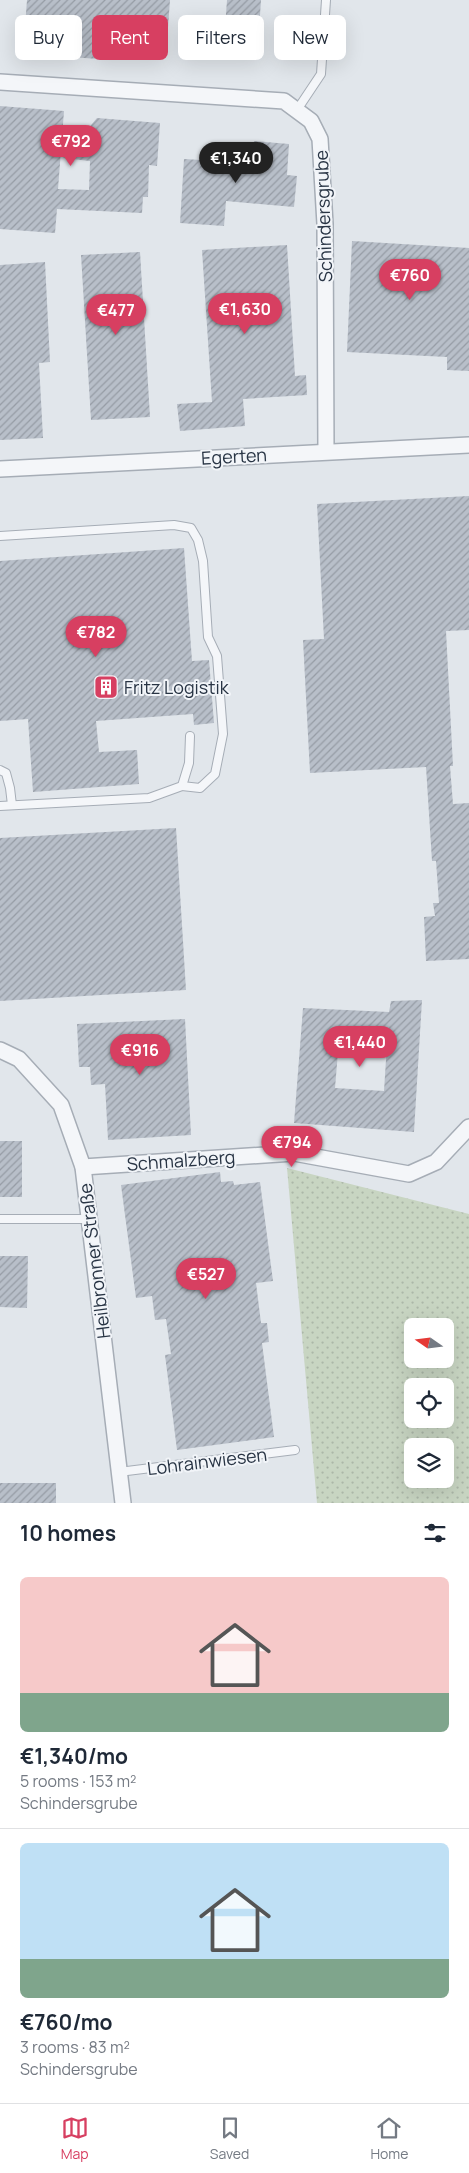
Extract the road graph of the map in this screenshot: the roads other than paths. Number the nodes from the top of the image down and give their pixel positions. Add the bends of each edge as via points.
1 (326, 0) edge
2 (0, 82) edge
3 (297, 110) junction
4 (469, 445) edge
5 (326, 451) junction
6 (0, 469) edge
7 (0, 536) edge
8 (190, 736) dead end
9 (0, 770) edge
10 (182, 786) junction
11 (0, 806) edge
12 (12, 806) junction
13 (0, 1050) edge
14 (469, 1127) edge
15 (83, 1167) junction
16 (0, 1219) edge
17 (89, 1219) junction
18 (295, 1450) dead end
19 (119, 1472) junction
20 (123, 1503) edge

1 - 3 lane via 321,74
2 - 3 street, Schindersgrube via 284,101
3 - 5 street, Schindersgrube via 312,121 320,139 325,224
4 - 5 street, Egerten
5 - 6 street, Egerten
7 - 10 lane via 174,526 190,528 198,540 203,561 208,637 217,656 223,734 215,774 200,788
8 - 10 lane via 189,763
9 - 12 lane via 6,773
10 - 12 lane via 149,798
11 - 12 lane
13 - 15 street, Heilbronner Straße via 19,1059 61,1105
14 - 15 street, Schmalzberg via 436,1162 409,1174 294,1153
15 - 17 street, Heilbronner Straße
16 - 17 lane
17 - 19 street, Heilbronner Straße
18 - 19 lane, Lohrainwiesen
19 - 20 street, Heilbronner Straße

